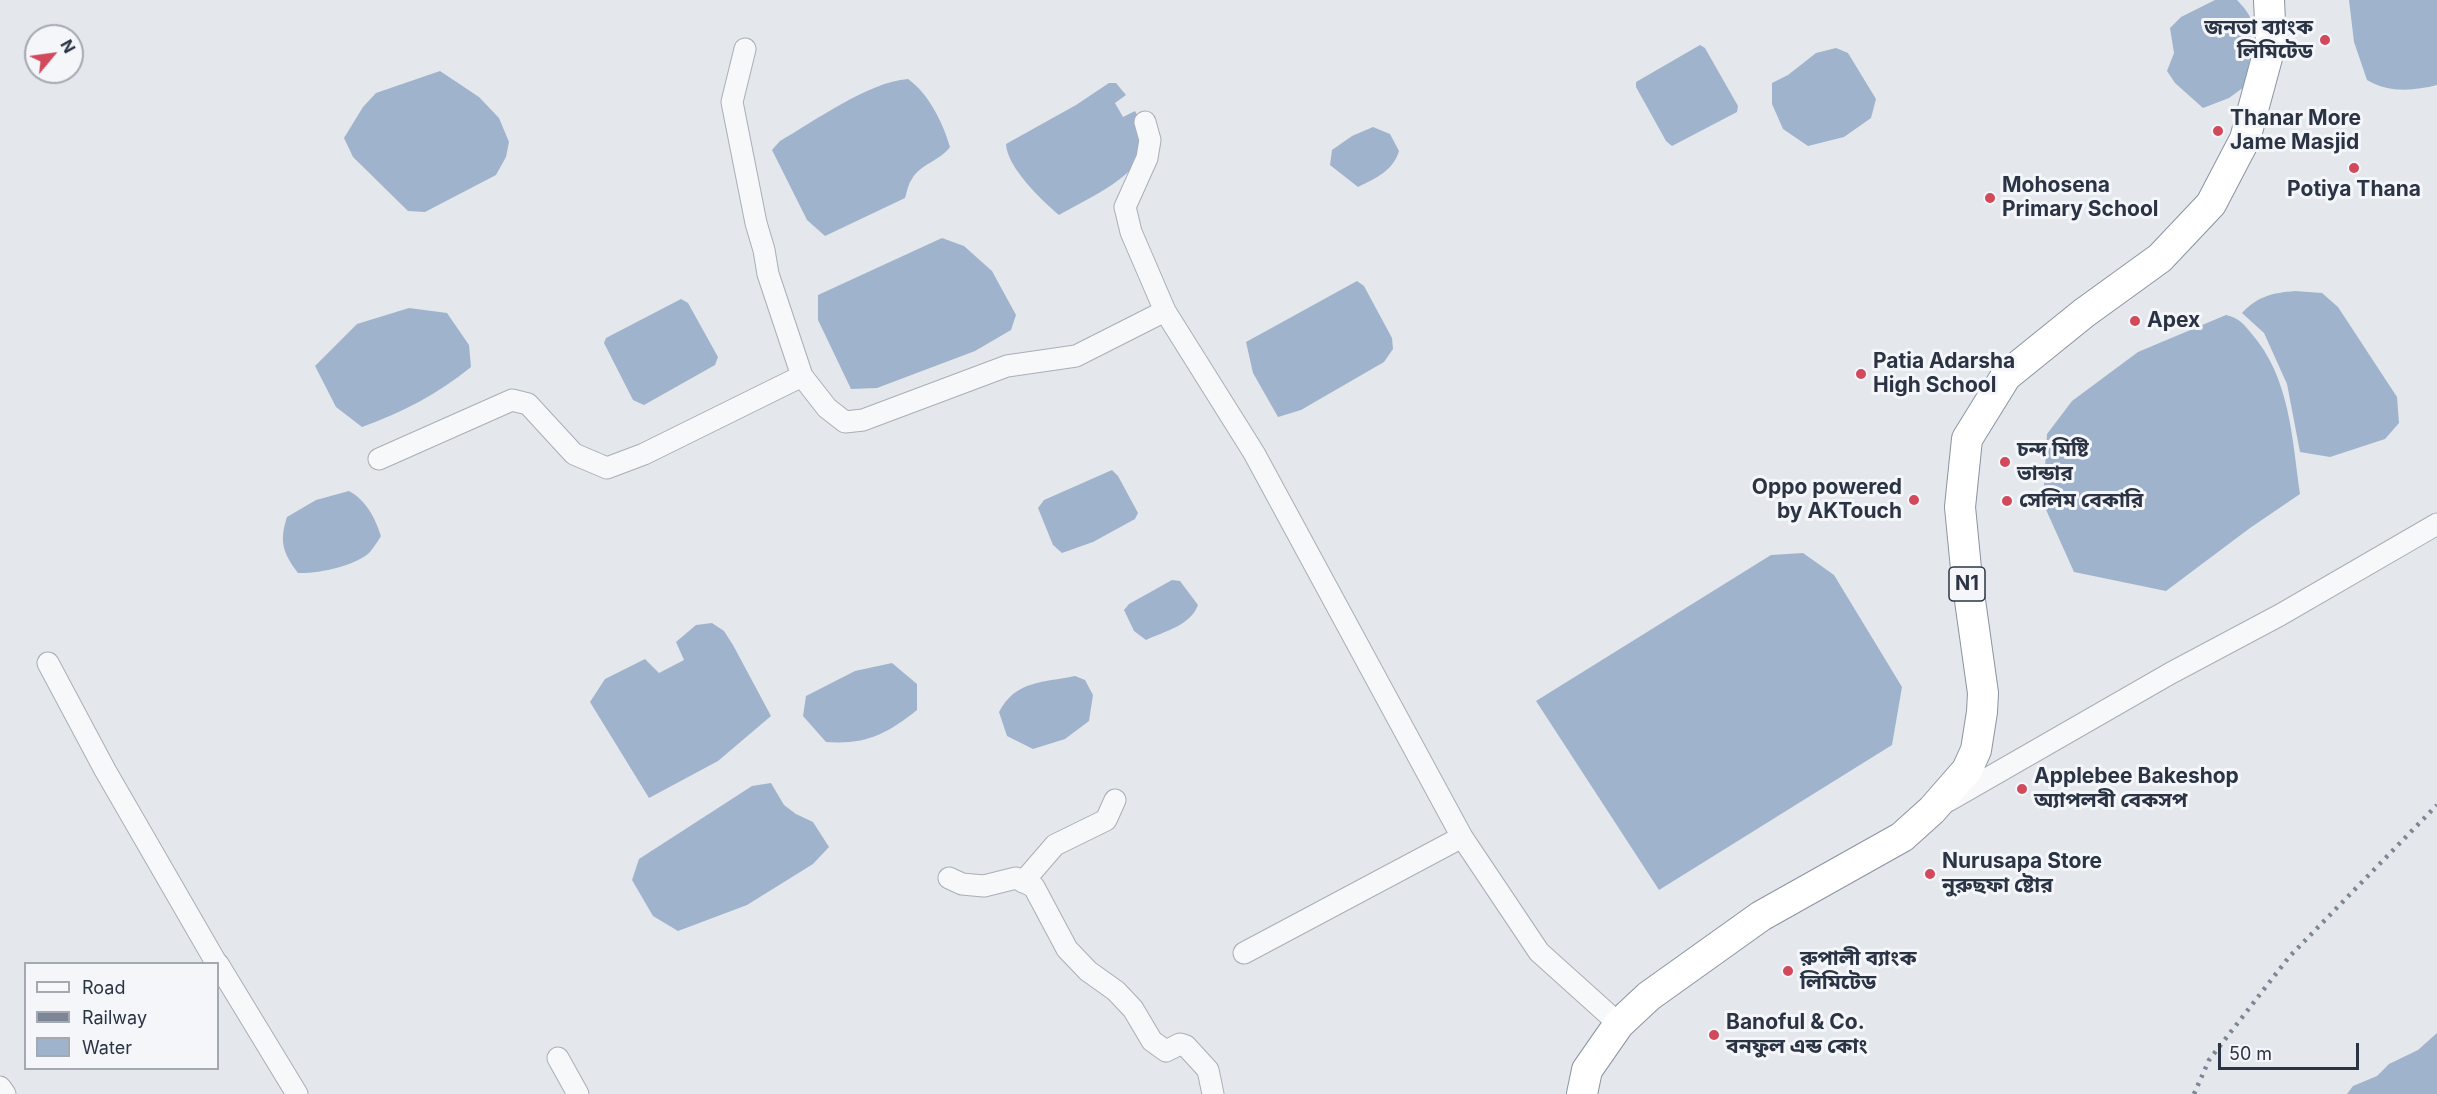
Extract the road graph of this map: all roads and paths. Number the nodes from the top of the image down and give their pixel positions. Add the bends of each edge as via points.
1 (2269, 0) edge
2 (745, 49) dead end
3 (1145, 122) dead end
4 (1165, 311) junction
5 (802, 376) junction
6 (379, 459) dead end
7 (2437, 524) edge
8 (48, 663) dead end
9 (1115, 800) dead end
10 (1932, 810) junction
11 (1462, 837) junction
12 (949, 878) dead end
13 (1023, 882) junction
14 (1244, 953) dead end
15 (216, 962) edge
16 (219, 967) edge
17 (1619, 1024) junction
18 (558, 1058) dead end
19 (0, 1087) edge
20 (5, 1094) edge
21 (297, 1094) edge
22 (578, 1094) edge
23 (1213, 1094) edge
24 (1582, 1094) edge

1 - 10 highway, N1 via 2271,43 2245,139 2211,204 2160,258 2006,376 1967,439 1960,507 1983,693 1982,712 1976,750 1967,770
2 - 5 street via 732,102 768,274
3 - 4 street via 1150,140 1147,158 1125,207 1131,232
4 - 5 street via 1076,356 1007,366 863,420 845,422 827,408
4 - 11 street via 1254,453
5 - 6 street via 644,454 607,468 574,454 528,404 512,400
7 - 10 street
8 - 15 street
9 - 13 street via 1106,820 1055,845
10 - 17 highway, N1 via 1902,837 1761,916 1649,996
11 - 14 street
11 - 17 street via 1539,952
12 - 13 street via 984,886 1016,878
13 - 23 street via 1034,887 1067,949 1088,971 1116,991 1152,1041 1166,1051 1180,1044 1186,1047 1208,1070
16 - 21 street
17 - 24 highway, N1 via 1587,1070
18 - 22 street
19 - 20 street

